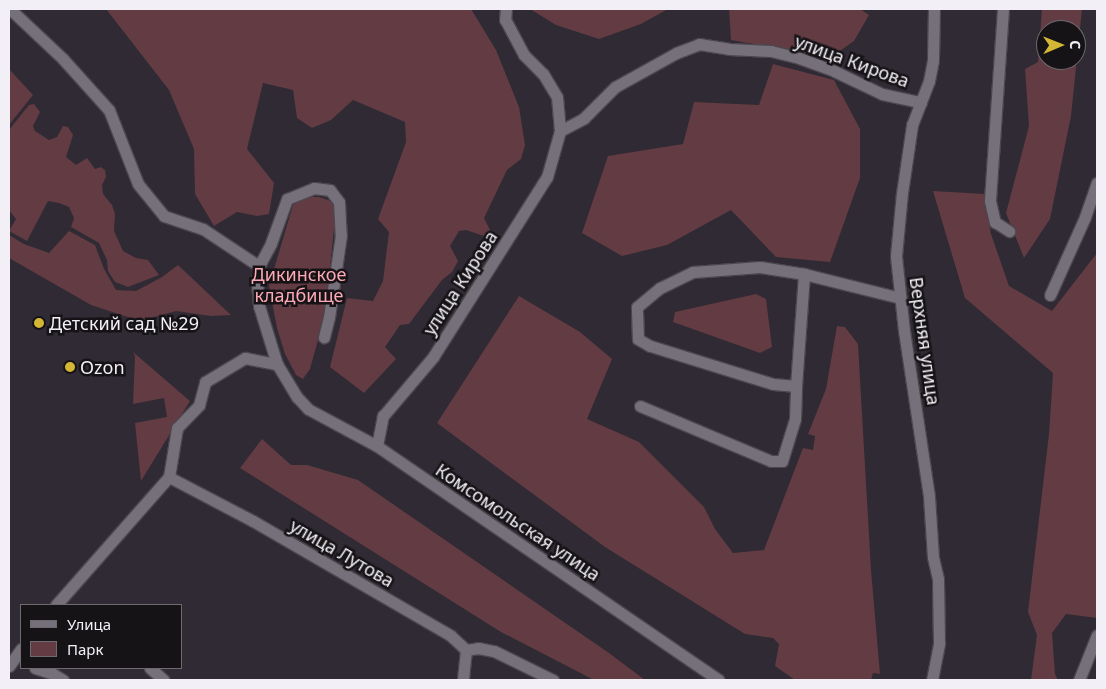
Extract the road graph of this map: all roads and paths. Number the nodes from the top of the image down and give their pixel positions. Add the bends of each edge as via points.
1 (10, 9) edge
2 (506, 9) edge
3 (934, 9) edge
4 (1002, 9) edge
5 (921, 102) junction
6 (560, 131) junction
7 (1097, 183) edge
8 (1008, 231) dead end
9 (259, 266) junction
10 (804, 274) junction
11 (1050, 295) dead end
12 (900, 298) junction
13 (324, 337) dead end
14 (277, 364) junction
15 (796, 386) junction
16 (640, 406) dead end
17 (377, 446) junction
18 (169, 477) junction
19 (58, 604) edge
20 (1097, 635) edge
21 (466, 650) junction
22 (20, 654) edge
23 (9, 666) edge
24 (38, 669) edge
25 (151, 669) edge
26 (63, 680) edge
27 (164, 680) edge
28 (463, 680) edge
29 (553, 680) edge
30 (719, 680) edge
31 (932, 680) edge
32 (1079, 680) edge

1 - 9 street via 109,110 138,184 164,216 203,229
2 - 6 street, улица Кирова via 505,20 524,55 543,74 558,97
3 - 5 street, Верхняя улица via 933,60
4 - 8 street via 990,202 995,222
5 - 6 street, улица Кирова via 882,94 800,58 770,51 699,44 676,53 616,87 584,118
5 - 12 street, Верхняя улица via 912,125 898,231 896,256
6 - 17 street, улица Кирова via 547,177 433,357 383,416
7 - 11 street
9 - 13 street via 287,199 314,188 330,190 339,202 341,235
9 - 14 street, Комсомольская улица via 259,306
10 - 12 street
10 - 15 street
10 - 15 street via 760,267 693,272 660,288 637,308 638,339 650,346 773,384
12 - 31 street, Верхняя улица via 938,579 939,642
14 - 17 street, Комсомольская улица via 308,409
14 - 18 street via 246,358 205,382 199,405 178,428
15 - 16 street via 795,419 782,461 771,461
17 - 30 street, Комсомольская улица
18 - 19 street
18 - 21 street, улица Лутова via 253,521 452,636
20 - 32 street
21 - 28 street
21 - 29 street via 494,651
22 - 23 street
24 - 26 street
25 - 27 street

